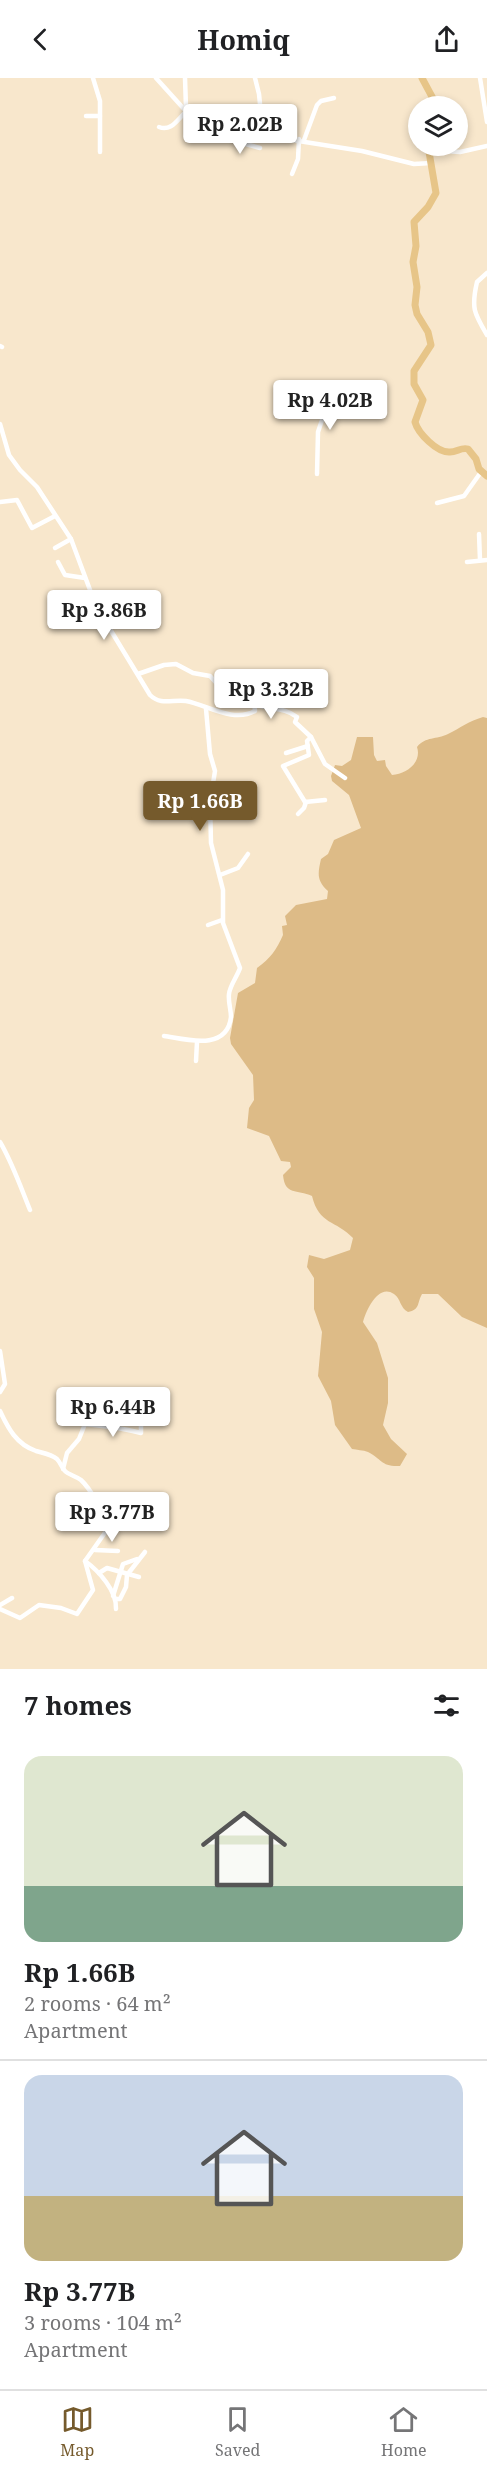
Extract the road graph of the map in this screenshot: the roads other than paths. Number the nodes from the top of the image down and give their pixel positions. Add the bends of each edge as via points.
1 (93, 78) edge
2 (156, 78) edge
3 (185, 78) edge
4 (255, 78) edge
5 (422, 78) edge
6 (480, 78) edge
7 (432, 96) edge
8 (334, 98) dead end
9 (187, 111) junction
10 (210, 113) dead end
11 (86, 116) dead end
12 (100, 116) junction
13 (487, 122) edge
14 (205, 124) junction
15 (282, 125) dead end
16 (159, 127) dead end
17 (242, 131) junction
18 (263, 134) junction
19 (281, 137) junction
20 (302, 140) junction
21 (487, 146) edge
22 (260, 147) dead end
23 (468, 150) edge
24 (100, 152) dead end
25 (430, 156) edge
26 (431, 163) junction
27 (292, 174) dead end
28 (487, 273) edge
29 (487, 335) edge
30 (323, 392) dead end
31 (0, 424) edge
32 (317, 474) dead end
33 (484, 474) edge
34 (0, 502) edge
35 (437, 503) dead end
36 (55, 516) junction
37 (479, 534) dead end
38 (71, 539) junction
39 (56, 548) dead end
40 (480, 560) junction
41 (487, 560) edge
42 (58, 562) dead end
43 (467, 562) dead end
44 (86, 578) junction
45 (138, 674) junction
46 (255, 704) junction
47 (206, 709) junction
48 (312, 737) junction
49 (308, 746) junction
50 (286, 753) dead end
51 (345, 778) dead end
52 (326, 800) dead end
53 (306, 802) junction
54 (298, 814) dead end
55 (248, 854) dead end
56 (220, 875) junction
57 (222, 920) junction
58 (208, 925) dead end
59 (164, 1036) dead end
60 (197, 1042) junction
61 (196, 1061) dead end
62 (0, 1142) edge
63 (30, 1210) dead end
64 (0, 1351) edge
65 (0, 1392) edge
66 (0, 1410) edge
67 (148, 1417) dead end
68 (63, 1469) junction
69 (96, 1502) junction
70 (111, 1506) dead end
71 (94, 1550) junction
72 (118, 1551) dead end
73 (85, 1561) junction
74 (120, 1572) junction
75 (99, 1573) junction
76 (128, 1573) junction
77 (139, 1577) dead end
78 (12, 1598) dead end
79 (114, 1598) junction
80 (0, 1607) edge
81 (116, 1609) dead end

1 - 12 street
2 - 9 street
3 - 9 street
4 - 18 street
5 - 7 main road
6 - 13 street
8 - 20 street via 321,100 317,105
9 - 14 street
9 - 16 street via 171,127
10 - 14 street
11 - 12 street
12 - 24 street
14 - 17 street
15 - 19 street
17 - 18 street
17 - 22 street via 242,143
18 - 19 street
19 - 20 street
20 - 26 street via 414,164
20 - 27 street
21 - 23 street
25 - 26 main road
26 - 33 main road via 436,195 413,224 415,305 431,345 414,371 414,382 423,400 415,424 442,450 468,448
28 - 29 street via 477,282 474,312
30 - 32 street via 325,411 318,432
31 - 36 street via 9,454
33 - 35 street via 464,496
34 - 36 street via 17,500 32,528
36 - 38 street
37 - 40 street
38 - 39 street
38 - 44 street
40 - 41 street
40 - 43 street
42 - 44 street via 66,575
44 - 45 street via 103,619
45 - 46 street via 176,664 210,676 220,687 246,694
45 - 47 street via 157,701 184,701
46 - 47 street via 255,712 248,714
46 - 48 street via 285,709 297,717 295,722
47 - 56 street via 215,771 210,802 211,842
48 - 49 street
48 - 51 street via 325,764
49 - 50 street
49 - 53 street via 309,755 284,765
52 - 53 street
53 - 54 street
55 - 56 street via 238,868
56 - 57 street
57 - 58 street
57 - 60 street via 240,965 230,990 230,1020 215,1039
59 - 60 street
60 - 61 street
62 - 63 street
64 - 65 street via 5,1384
66 - 68 street via 14,1437 57,1459
67 - 68 street via 141,1425 141,1433 85,1424 66,1455
68 - 69 street via 80,1479
69 - 70 street via 109,1498
69 - 71 street via 109,1527
71 - 72 street
71 - 73 street
73 - 75 street
73 - 80 street via 93,1590 77,1614 39,1605 20,1618
74 - 75 street via 106,1568
74 - 76 street
74 - 76 street via 123,1564 143,1554
74 - 79 street
75 - 79 street
76 - 77 street
76 - 79 street via 121,1597
78 - 80 street
79 - 81 street

